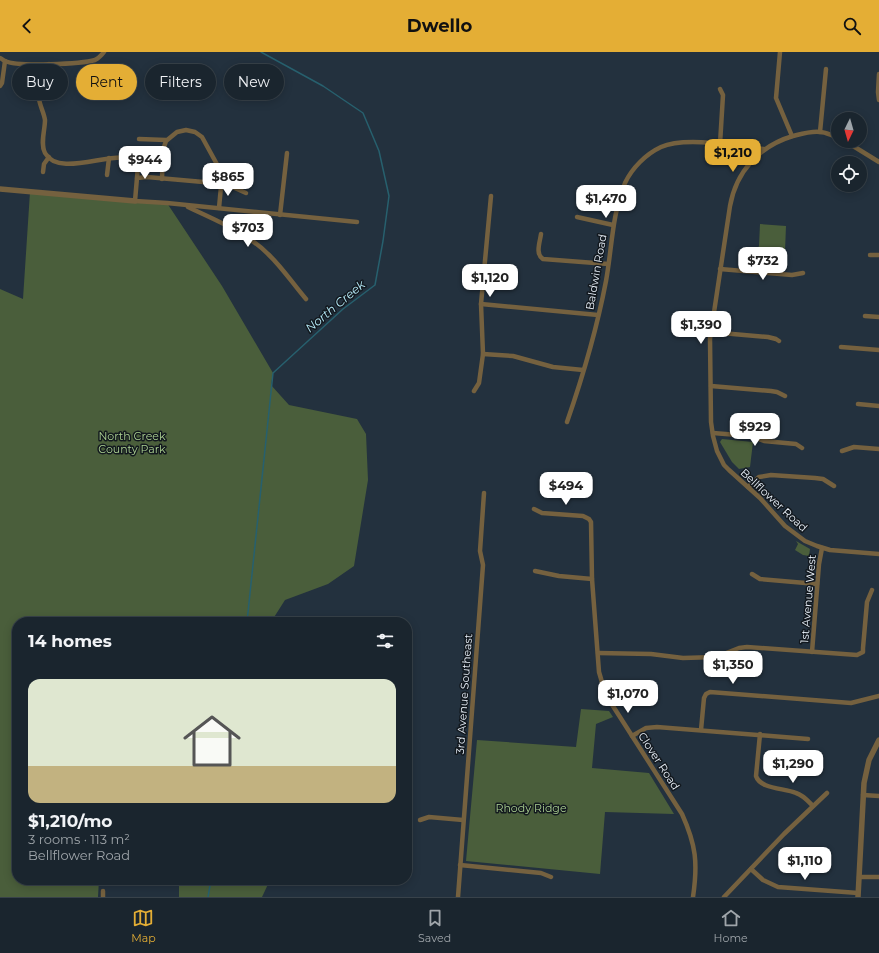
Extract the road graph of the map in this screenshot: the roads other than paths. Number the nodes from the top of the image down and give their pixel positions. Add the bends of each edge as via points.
1 (104, 52) edge
2 (780, 52) edge
3 (0, 58) edge
4 (4, 61) junction
5 (49, 64) joint
6 (826, 69) dead end
7 (879, 74) edge
8 (0, 86) edge
9 (720, 89) dead end
10 (39, 100) edge
11 (879, 100) edge
12 (820, 132) junction
13 (831, 135) edge
14 (792, 136) junction
15 (139, 139) dead end
16 (166, 140) junction
17 (720, 144) junction
18 (856, 148) edge
19 (764, 149) junction
20 (287, 153) dead end
21 (108, 158) junction
22 (50, 159) junction
23 (879, 162) edge
24 (43, 172) dead end
25 (107, 175) dead end
26 (137, 178) junction
27 (162, 179) junction
28 (221, 184) junction
29 (0, 189) edge
30 (246, 193) dead end
31 (491, 196) dead end
32 (135, 201) junction
33 (185, 205) junction
34 (219, 208) junction
35 (280, 215) junction
36 (577, 217) dead end
37 (358, 222) dead end
38 (613, 225) junction
39 (541, 234) dead end
40 (870, 255) dead end
41 (879, 255) edge
42 (608, 264) junction
43 (720, 269) junction
44 (803, 273) dead end
45 (306, 299) dead end
46 (481, 304) junction
47 (598, 315) junction
48 (865, 316) dead end
49 (879, 317) edge
50 (710, 332) junction
51 (779, 341) dead end
52 (841, 347) dead end
53 (879, 350) edge
54 (483, 354) junction
55 (583, 370) junction
56 (710, 386) junction
57 (474, 391) dead end
58 (785, 396) dead end
59 (858, 404) dead end
60 (879, 406) edge
61 (567, 422) dead end
62 (713, 433) junction
63 (802, 448) dead end
64 (879, 449) edge
65 (842, 451) dead end
66 (834, 486) dead end
67 (748, 487) junction
68 (484, 493) dead end
69 (534, 509) dead end
70 (822, 548) junction
71 (879, 554) edge
72 (535, 571) dead end
73 (752, 574) dead end
74 (592, 578) junction
75 (817, 584) junction
76 (872, 590) dead end
77 (812, 652) junction
78 (598, 653) junction
79 (879, 696) edge
80 (701, 730) junction
81 (760, 734) junction
82 (632, 736) junction
83 (808, 739) dead end
84 (879, 740) edge
85 (827, 793) dead end
86 (863, 795) junction
87 (879, 796) edge
88 (813, 806) junction
89 (420, 820) dead end
90 (463, 820) junction
91 (460, 865) junction
92 (751, 869) junction
93 (551, 877) dead end
94 (859, 877) junction
95 (879, 877) edge
96 (103, 890) dead end
97 (858, 895) edge
98 (103, 897) edge
99 (458, 897) edge
100 (693, 897) edge
101 (724, 897) edge

1 - 5 street via 101,57 89,61
2 - 14 street via 776,98
3 - 4 street
4 - 5 street
4 - 8 street
6 - 12 street
7 - 11 street
9 - 17 street via 723,95
10 - 22 street via 45,118 43,147
12 - 13 street
12 - 14 street
14 - 19 street
15 - 16 street
16 - 27 street
16 - 28 street via 177,132 186,130 202,137 219,168
17 - 19 street, Baldwin Road
17 - 38 street, Baldwin Road via 677,143 650,154 629,176
18 - 23 street
19 - 43 street, Bellflower Road via 748,166 735,186
20 - 35 street
21 - 22 street via 69,164
21 - 25 street
21 - 26 street via 125,158 137,162
22 - 24 street via 44,164
26 - 27 street
26 - 32 street
27 - 28 street
28 - 30 street
28 - 34 street
29 - 32 street
31 - 46 street
32 - 33 street
33 - 34 street
33 - 45 street via 253,241 268,254
34 - 35 street
35 - 37 street
36 - 38 street
38 - 42 street, Baldwin Road
39 - 42 street via 538,253 543,259
40 - 41 street
42 - 47 street, Baldwin Road
43 - 44 street via 792,275
43 - 50 street, Bellflower Road
46 - 47 street
46 - 54 street
47 - 55 street, Baldwin Road
48 - 49 street
50 - 51 street via 768,337
50 - 56 street, Bellflower Road
52 - 53 street
54 - 55 street via 513,356 553,367
54 - 57 street via 479,383
55 - 61 street, Baldwin Road
56 - 58 street via 771,391
56 - 62 street, Bellflower Road
59 - 60 street
62 - 63 street via 750,436 764,441 796,444
62 - 67 street, Bellflower Road via 717,451 724,465
64 - 65 street via 854,448
66 - 67 street via 823,479 771,475 759,477
67 - 70 street, Bellflower Road via 792,532
68 - 90 street, 3rd Avenue Southeast via 480,551 483,565
69 - 74 street, Clover Road via 542,513 583,516 589,519
70 - 71 street, Bellflower Road
70 - 75 street, 1st Avenue West
72 - 74 street via 559,576
73 - 75 street via 760,579
74 - 78 street, Clover Road
75 - 77 street, 1st Avenue West
76 - 77 street via 867,602 863,652 857,655
77 - 78 street via 747,647 716,656 683,658 650,654
78 - 82 street, Clover Road via 599,672 604,689
79 - 80 street via 851,703 714,691 706,694 704,698
80 - 81 street
80 - 82 street via 651,727
81 - 83 street
81 - 88 street via 756,776 760,783 800,795
82 - 100 street, Clover Road via 682,814 688,828 697,862
84 - 86 street via 867,765
85 - 88 street
86 - 87 street
86 - 94 street
88 - 92 street
89 - 90 street via 429,816
90 - 91 street, 3rd Avenue Southeast
91 - 93 street via 541,873
91 - 99 street, 3rd Avenue Southeast
92 - 97 street via 763,880 778,887
92 - 101 street
94 - 95 street
94 - 97 street
96 - 98 street

